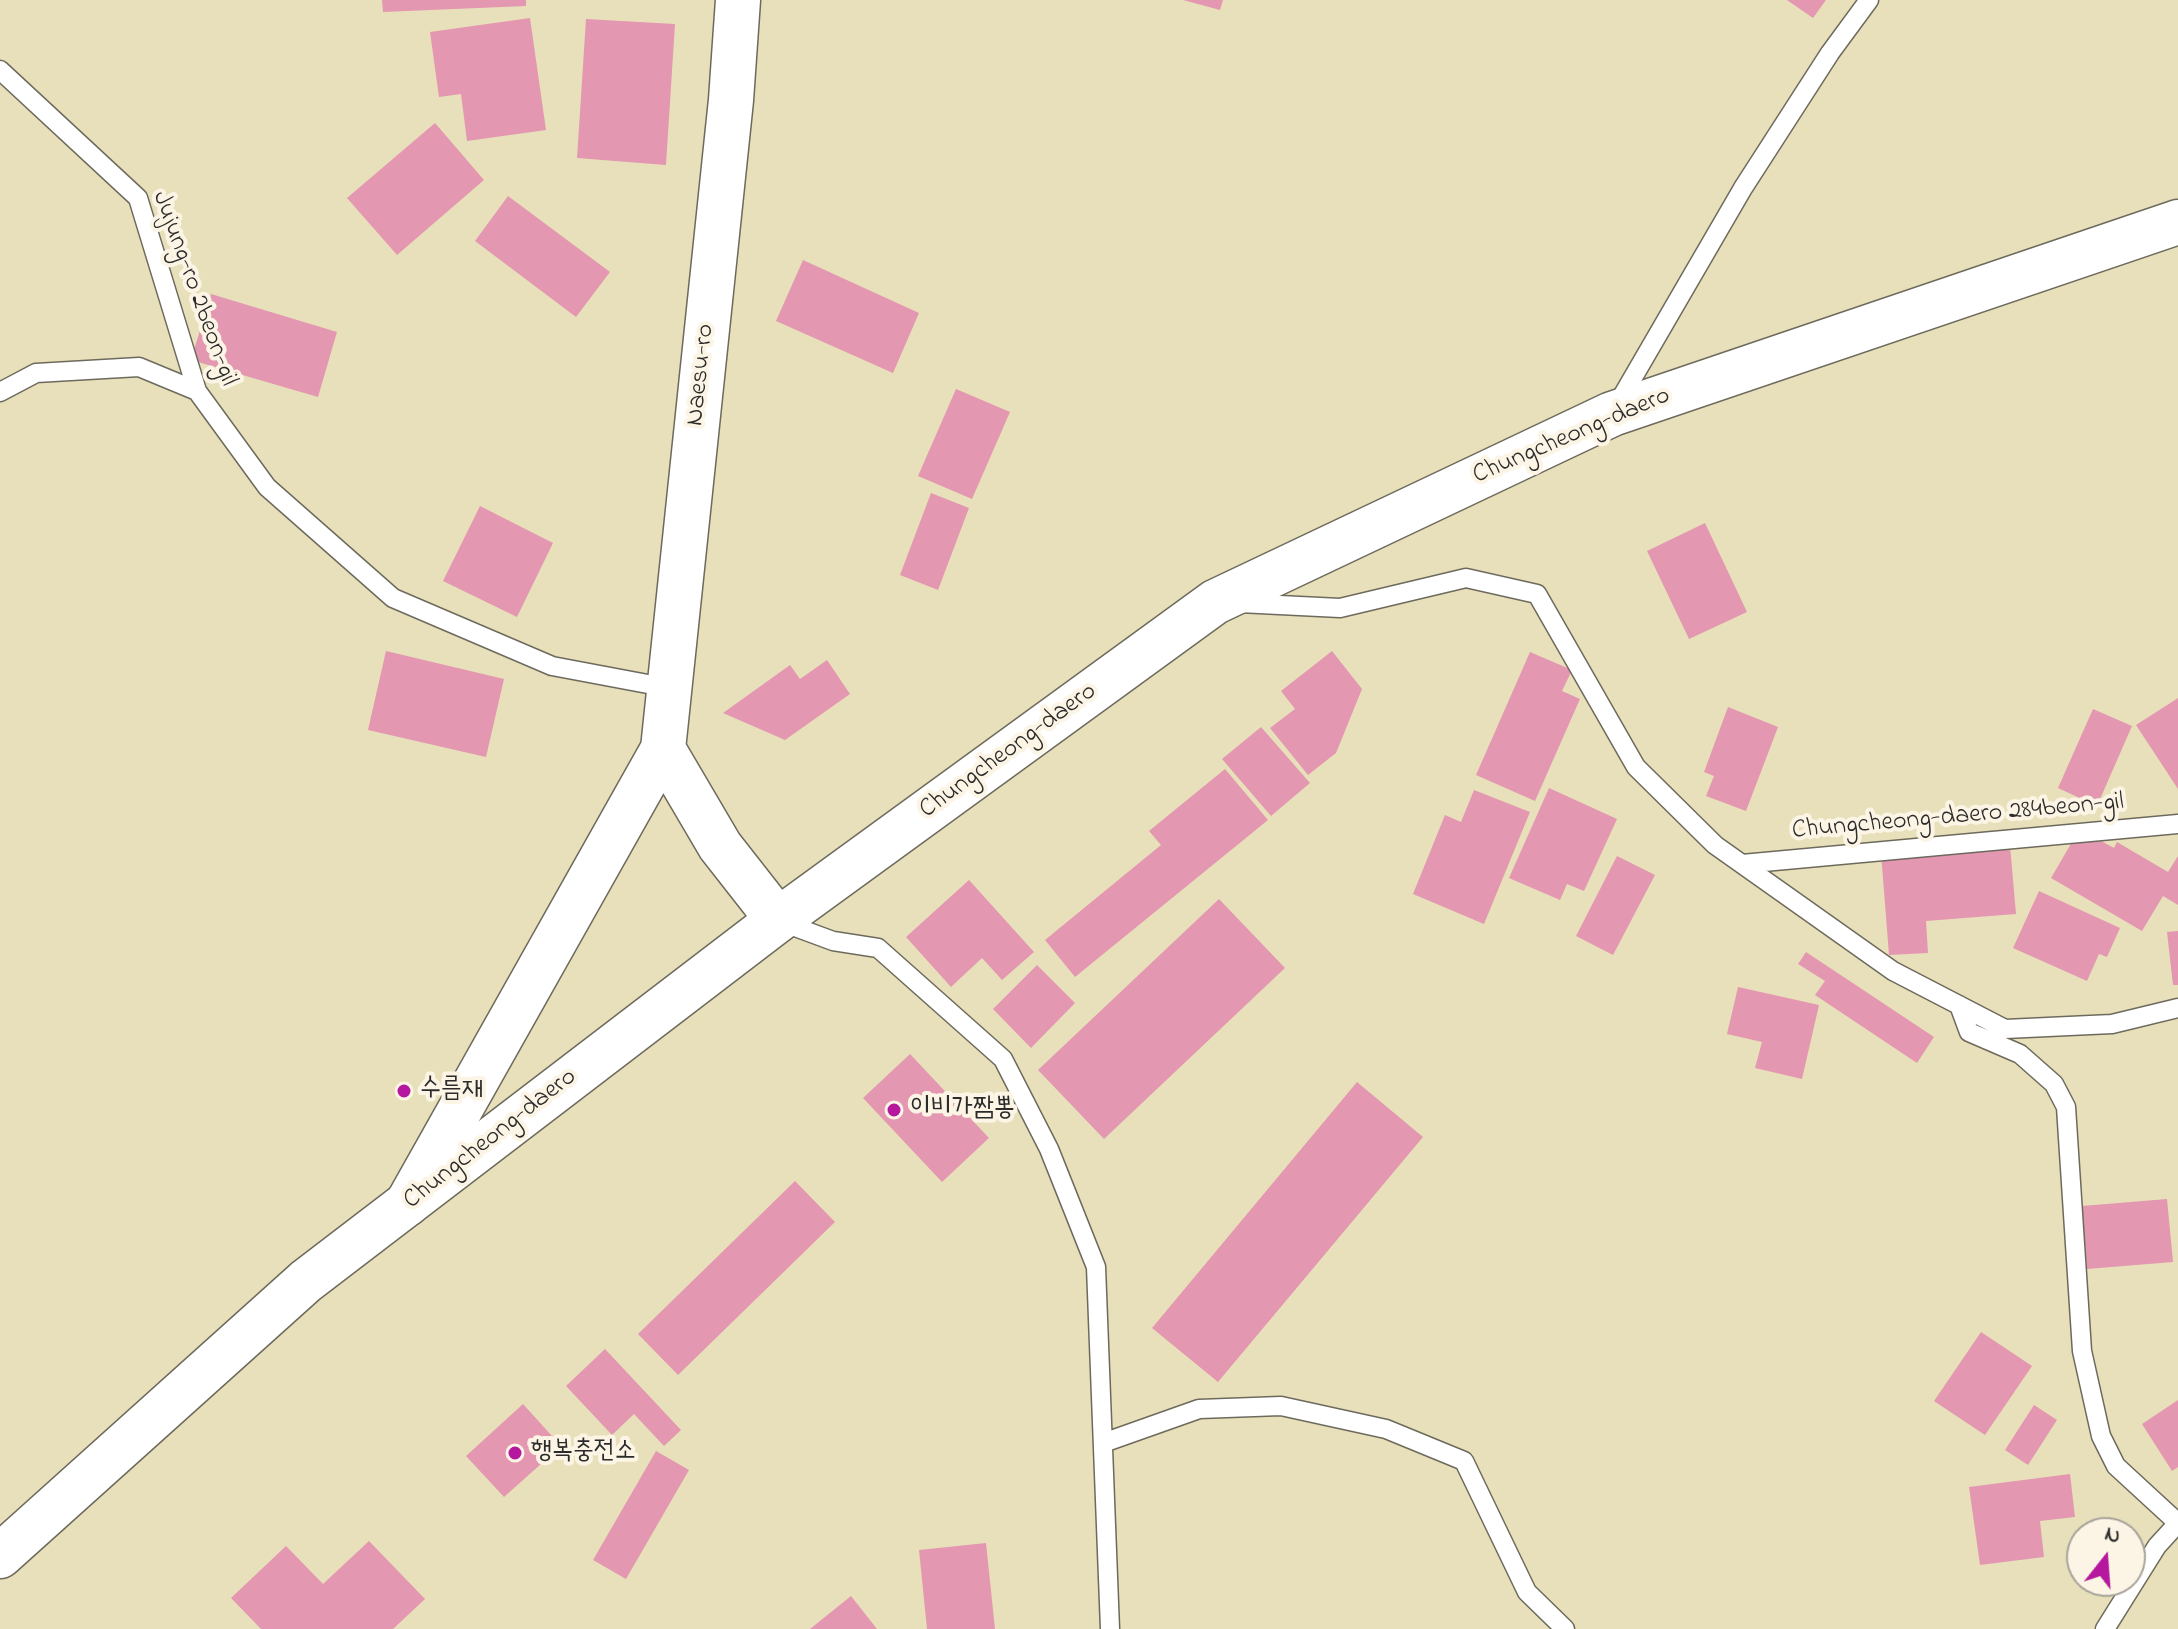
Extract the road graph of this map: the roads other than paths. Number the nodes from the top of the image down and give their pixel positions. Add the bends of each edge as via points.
1 (738, 0) edge
2 (1869, 0) edge
3 (0, 70) edge
4 (2178, 222) edge
5 (197, 391) junction
6 (0, 392) edge
7 (1612, 414) junction
8 (1215, 602) junction
9 (669, 688) junction
10 (663, 749) junction
11 (2178, 824) edge
12 (1742, 864) junction
13 (778, 920) junction
14 (1959, 1005) junction
15 (2178, 1008) edge
16 (407, 1204) junction
17 (1103, 1443) junction
18 (2178, 1523) edge
19 (0, 1556) edge
20 (1110, 1629) edge
21 (1565, 1629) edge
22 (2105, 1629) edge

1 - 9 main road, Naesu-ro
2 - 7 lane via 1743,188
3 - 5 lane, Jujung-ro 2beon-gil via 138,198
4 - 7 main road, Chungcheong-daero
5 - 6 lane via 139,367 36,373
5 - 9 lane, Jujung-ro 2beon-gil via 267,487 393,598 552,666
7 - 8 main road, Chungcheong-daero
8 - 12 lane via 1340,608 1466,578 1537,594 1636,767 1715,845
8 - 13 main road, Chungcheong-daero
9 - 10 main road, Naesu-ro
10 - 13 main road via 720,846
10 - 16 main road
11 - 12 lane, Chungcheong-daero 284beon-gil
12 - 14 lane via 1893,971
13 - 16 main road, Chungcheong-daero
13 - 17 lane via 833,941 878,948 1003,1059 1049,1149 1096,1267
14 - 15 lane via 2005,1029 2112,1024
14 - 18 lane via 1969,1032 2020,1054 2054,1084 2066,1107 2082,1351 2101,1436 2116,1466
16 - 19 main road, Chungcheong-daero via 306,1281
17 - 20 lane
17 - 21 lane via 1199,1409 1281,1406 1386,1429 1464,1461 1527,1592
18 - 22 lane via 2157,1546

